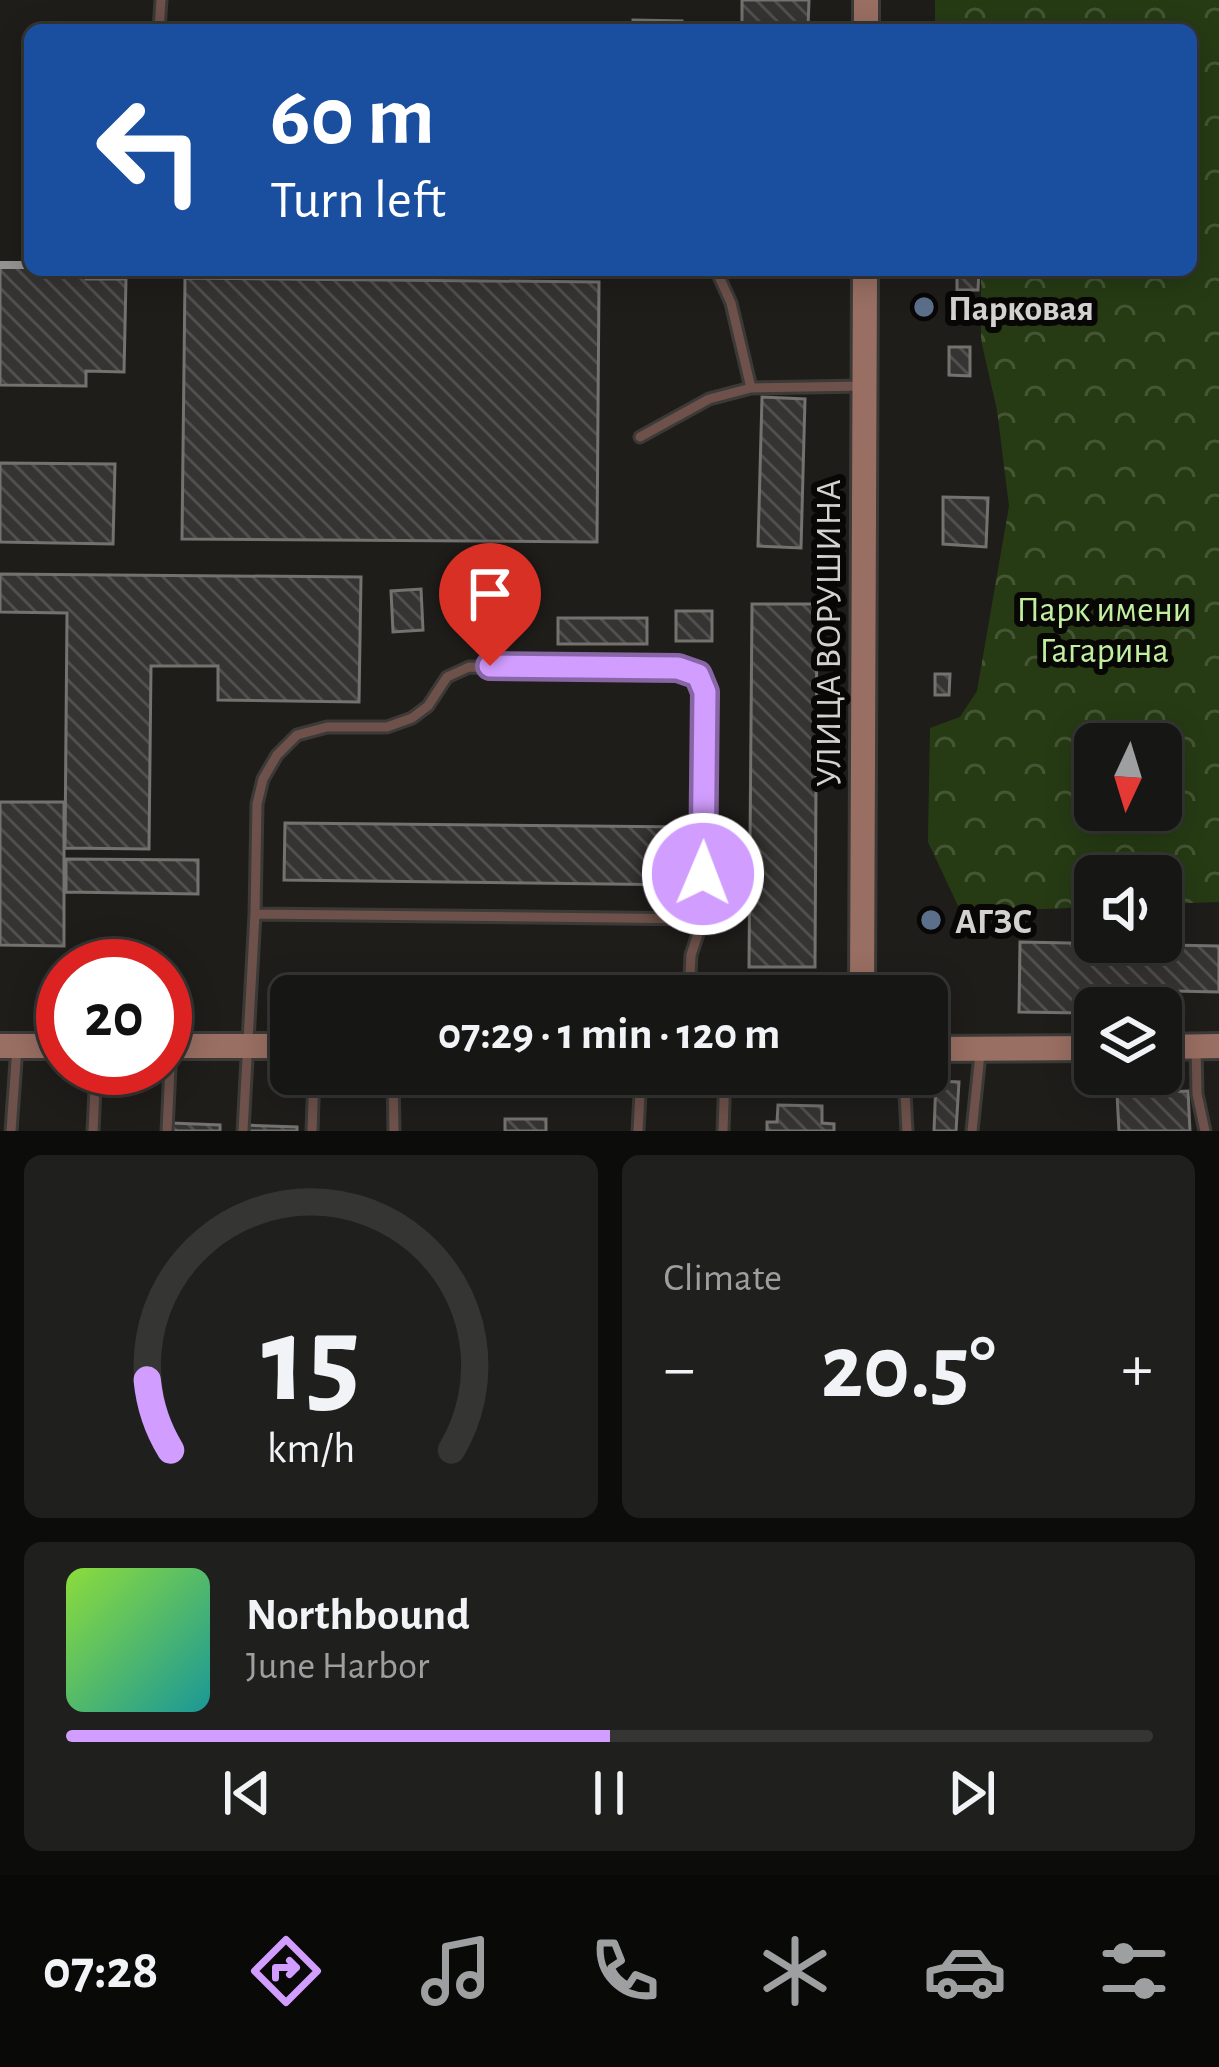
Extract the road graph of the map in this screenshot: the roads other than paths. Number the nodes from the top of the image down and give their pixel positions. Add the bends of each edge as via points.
1 (718, 276) edge
2 (865, 276) edge
3 (864, 386) junction
4 (751, 388) junction
5 (640, 437) dead end
6 (254, 914) junction
7 (703, 919) junction
8 (690, 975) edge
9 (862, 975) edge
10 (9, 1046) edge
11 (192, 1046) edge
12 (248, 1046) junction
13 (270, 1046) edge
14 (1208, 1047) edge
15 (1074, 1048) edge
16 (948, 1049) edge
17 (981, 1049) junction
18 (95, 1095) edge
19 (167, 1095) edge
20 (313, 1095) edge
21 (394, 1095) edge
22 (640, 1095) edge
23 (724, 1095) edge
24 (905, 1095) edge
25 (11, 1131) edge
26 (93, 1131) edge
27 (167, 1131) edge
28 (243, 1131) edge
29 (312, 1131) edge
30 (394, 1131) edge
31 (638, 1131) edge
32 (723, 1131) edge
33 (907, 1131) edge
34 (972, 1131) edge
35 (1204, 1131) edge

1 - 4 lane
2 - 3 street, УЛИЦА ВОРУШИНА
3 - 4 lane
3 - 9 street, УЛИЦА ВОРУШИНА
4 - 5 lane via 709,398
6 - 7 lane
6 - 7 lane via 263,778 297,735 412,718 447,677 469,667 678,668 698,675 705,692
6 - 12 lane
7 - 8 lane
10 - 25 lane
11 - 12 street
12 - 13 street
12 - 28 lane
14 - 35 lane via 1197,1094
15 - 17 street
16 - 17 street
17 - 34 lane
18 - 26 lane
19 - 27 lane
20 - 29 lane
21 - 30 lane
22 - 31 lane
23 - 32 lane
24 - 33 lane

